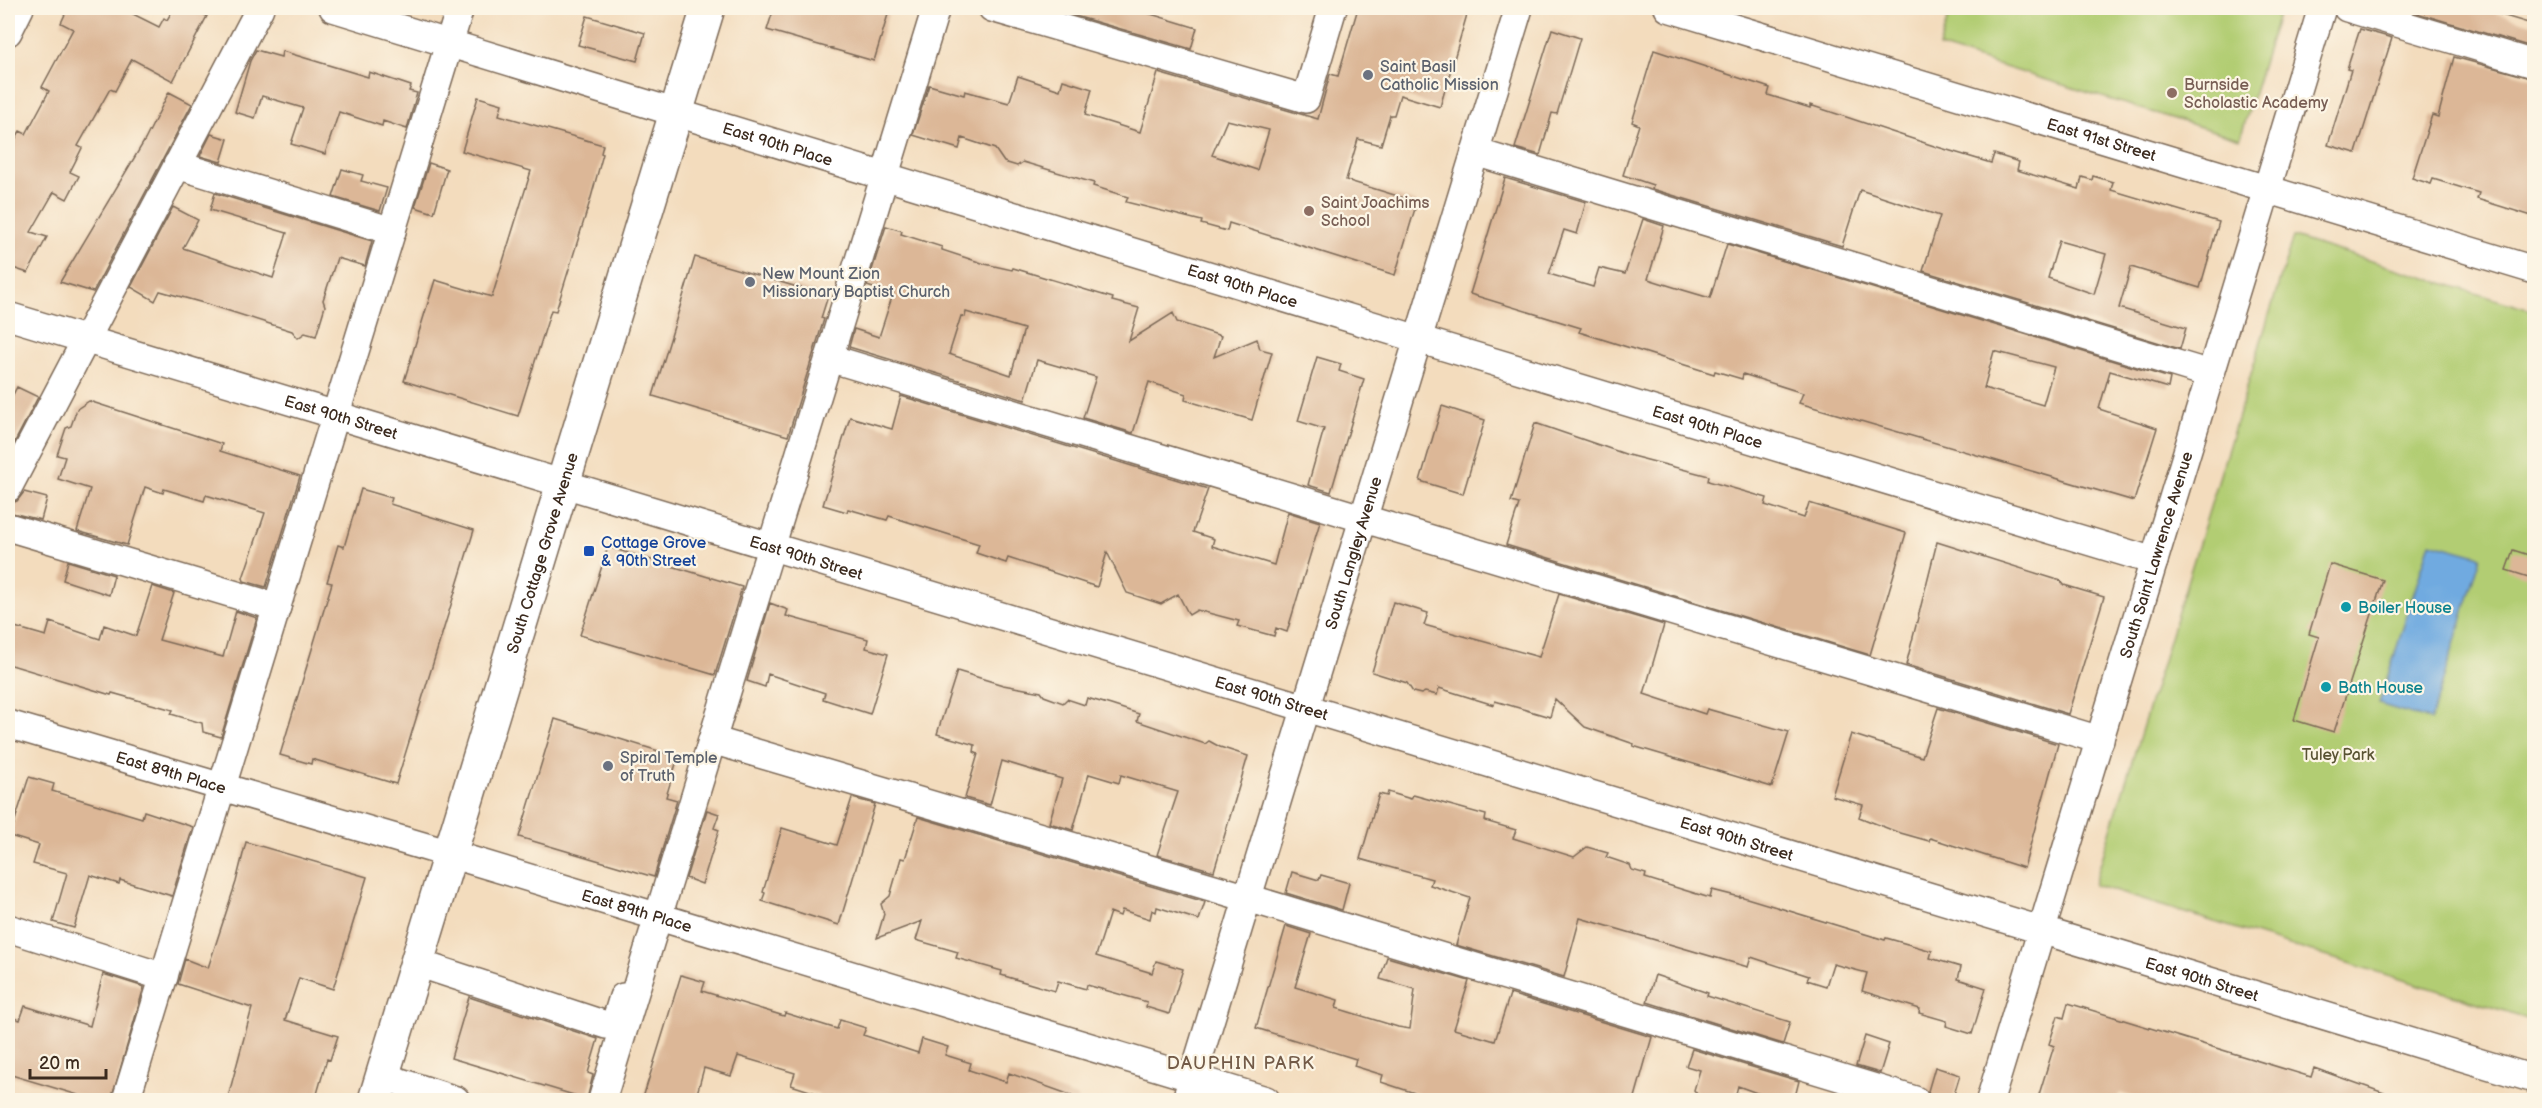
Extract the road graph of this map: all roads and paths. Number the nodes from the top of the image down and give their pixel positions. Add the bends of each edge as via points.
1 (20, 8) edge
2 (260, 8) edge
3 (333, 8) edge
4 (460, 8) edge
5 (708, 8) edge
6 (936, 8) edge
7 (992, 8) edge
8 (1333, 8) edge
9 (1519, 8) edge
10 (1668, 8) edge
11 (2322, 8) edge
12 (2347, 8) edge
13 (1709, 13) edge
14 (8, 32) edge
15 (450, 43) junction
16 (2535, 64) edge
17 (676, 111) junction
18 (1475, 152) junction
19 (177, 165) junction
20 (885, 175) junction
21 (2267, 189) junction
22 (392, 231) junction
23 (2535, 270) edge
24 (8, 316) edge
25 (86, 339) junction
26 (1418, 339) junction
27 (829, 358) junction
28 (2211, 374) junction
29 (336, 415) junction
30 (564, 484) junction
31 (8, 488) edge
32 (1363, 519) junction
33 (8, 527) edge
34 (771, 547) junction
35 (2154, 561) junction
36 (277, 607) junction
37 (1305, 708) junction
38 (8, 724) edge
39 (712, 740) junction
40 (2100, 740) junction
41 (222, 787) junction
42 (450, 854) junction
43 (1248, 898) junction
44 (658, 917) junction
45 (8, 928) edge
46 (2042, 930) junction
47 (417, 963) junction
48 (643, 966) junction
49 (164, 977) junction
50 (2535, 1079) edge
51 (378, 1088) edge
52 (1189, 1090) edge
53 (126, 1101) edge
54 (456, 1101) edge
55 (602, 1101) edge
56 (1266, 1101) edge
57 (1915, 1101) edge
58 (1990, 1101) edge

1 - 14 street
2 - 19 street
3 - 15 street, East 90th Place
4 - 15 street
5 - 17 main road, South Cottage Grove Avenue
6 - 20 street
7 - 8 street via 1306,99
9 - 18 street, South Langley Avenue
10 - 13 street, East 91st Street
11 - 21 street, South Saint Lawrence Avenue
12 - 16 street
13 - 21 street, East 91st Street
15 - 17 street, East 90th Place
15 - 22 street
17 - 20 street, East 90th Place
17 - 30 main road, South Cottage Grove Avenue
18 - 26 street, South Langley Avenue
18 - 28 street
19 - 22 street
19 - 25 street
20 - 26 street, East 90th Place
20 - 27 street
21 - 23 street, East 91st Street
21 - 28 street, South Saint Lawrence Avenue
22 - 29 street
24 - 25 street, East 90th Street
25 - 29 street, East 90th Street
25 - 31 street
26 - 32 street, South Langley Avenue
26 - 35 street, East 90th Place
27 - 32 street
27 - 34 street
28 - 35 street, South Saint Lawrence Avenue
29 - 30 street, East 90th Street
29 - 36 street
30 - 34 street, East 90th Street
30 - 42 main road, South Cottage Grove Avenue
32 - 37 street, South Langley Avenue
32 - 40 street
33 - 36 street
34 - 37 street, East 90th Street
34 - 39 street
35 - 40 street, South Saint Lawrence Avenue
36 - 41 street
37 - 43 street, South Langley Avenue
37 - 46 street, East 90th Street
38 - 41 street, East 89th Place
39 - 43 street
39 - 44 street
40 - 46 street, South Saint Lawrence Avenue
41 - 42 street, East 89th Place
41 - 49 street
42 - 44 street, East 89th Place
42 - 47 main road, South Cottage Grove Avenue
43 - 52 street, South Langley Avenue
43 - 57 street
44 - 48 street
44 - 52 street, East 89th Place
45 - 49 street
46 - 50 street, East 90th Street
46 - 58 street, South Saint Lawrence Avenue
47 - 48 street via 606,1024 615,1023 634,965
47 - 51 main road, South Cottage Grove Avenue
48 - 55 street
49 - 53 street
51 - 54 street
52 - 56 street, East 89th Place

